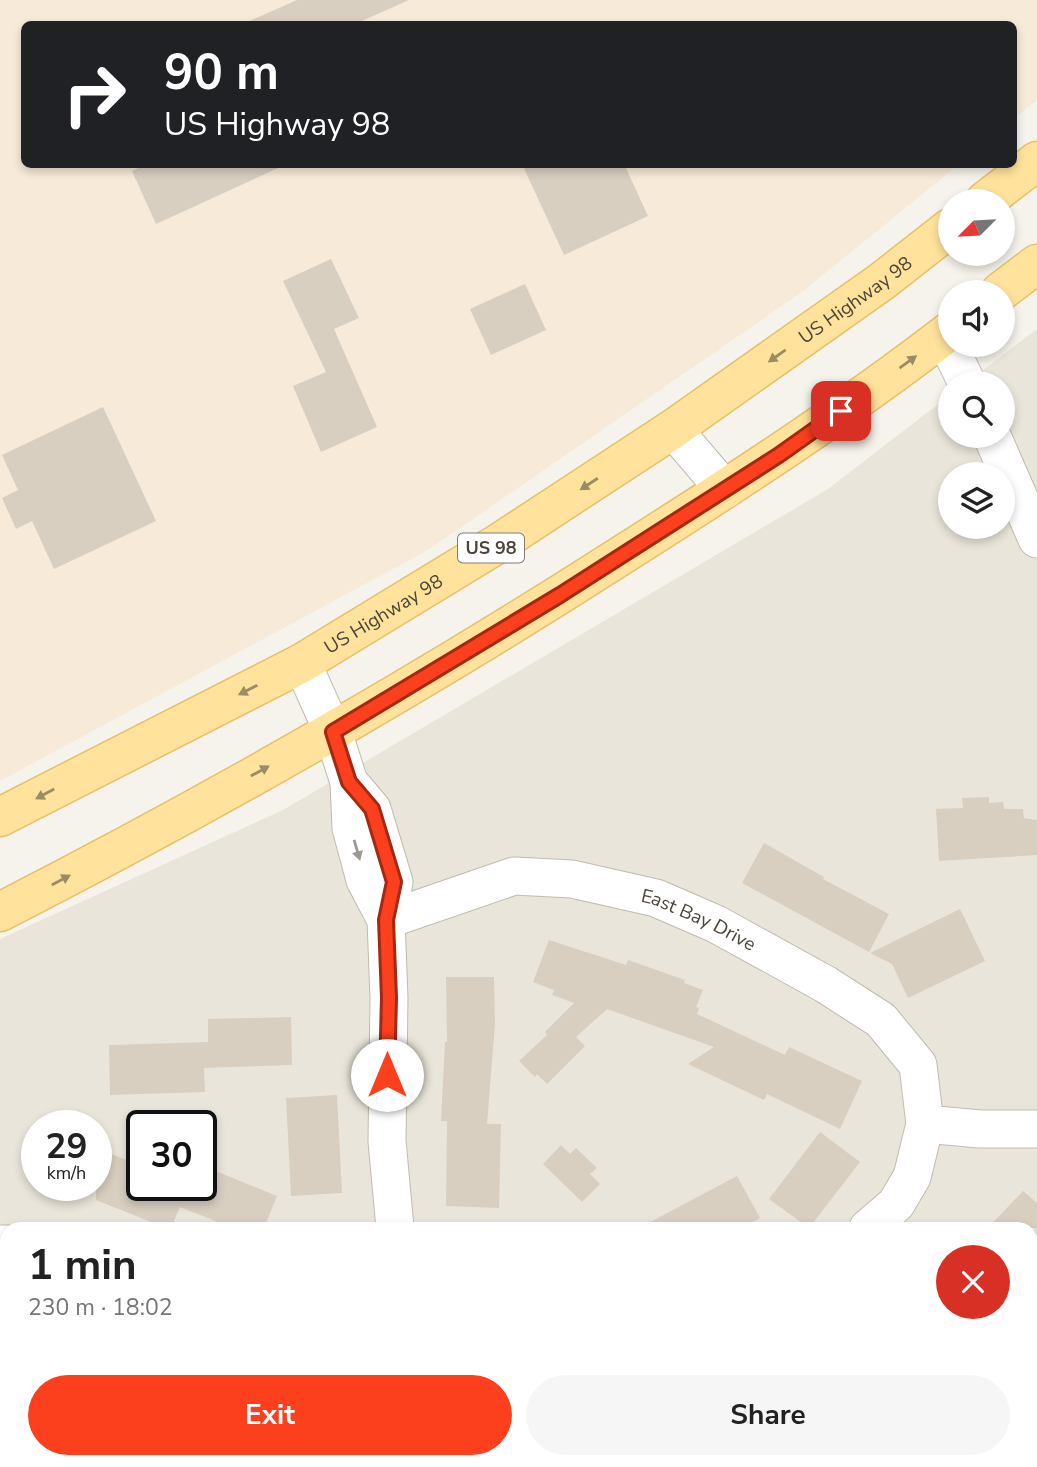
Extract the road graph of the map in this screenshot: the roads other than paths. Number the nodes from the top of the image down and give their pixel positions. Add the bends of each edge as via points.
1 (1037, 161) edge
2 (1001, 189) edge
3 (938, 237) edge
4 (1037, 264) edge
5 (1015, 281) edge
6 (938, 340) edge
7 (673, 429) junction
8 (997, 448) edge
9 (725, 490) junction
10 (1037, 539) edge
11 (302, 663) junction
12 (333, 732) junction
13 (0, 817) edge
14 (0, 912) edge
15 (386, 920) junction
16 (925, 1124) junction
17 (1037, 1129) edge
18 (394, 1222) edge
19 (875, 1222) edge

1 - 2 main road
3 -> 7 main road, US Highway 98 / US 98
4 - 5 main road
9 -> 6 main road
7 - 9 street
7 -> 11 main road, US Highway 98 / US 98 via 499,543
8 - 10 street
9 - 12 main road
11 - 12 street
11 -> 13 main road, US Highway 98 / US 98
14 -> 12 main road
12 - 15 street via 349,782 372,809 394,882
15 - 16 street, East Bay Drive via 514,876 572,878 656,898 825,984 881,1020 918,1065
15 - 18 street via 387,1141
16 - 17 street
16 - 19 street, East Bay Drive via 912,1177 896,1204

